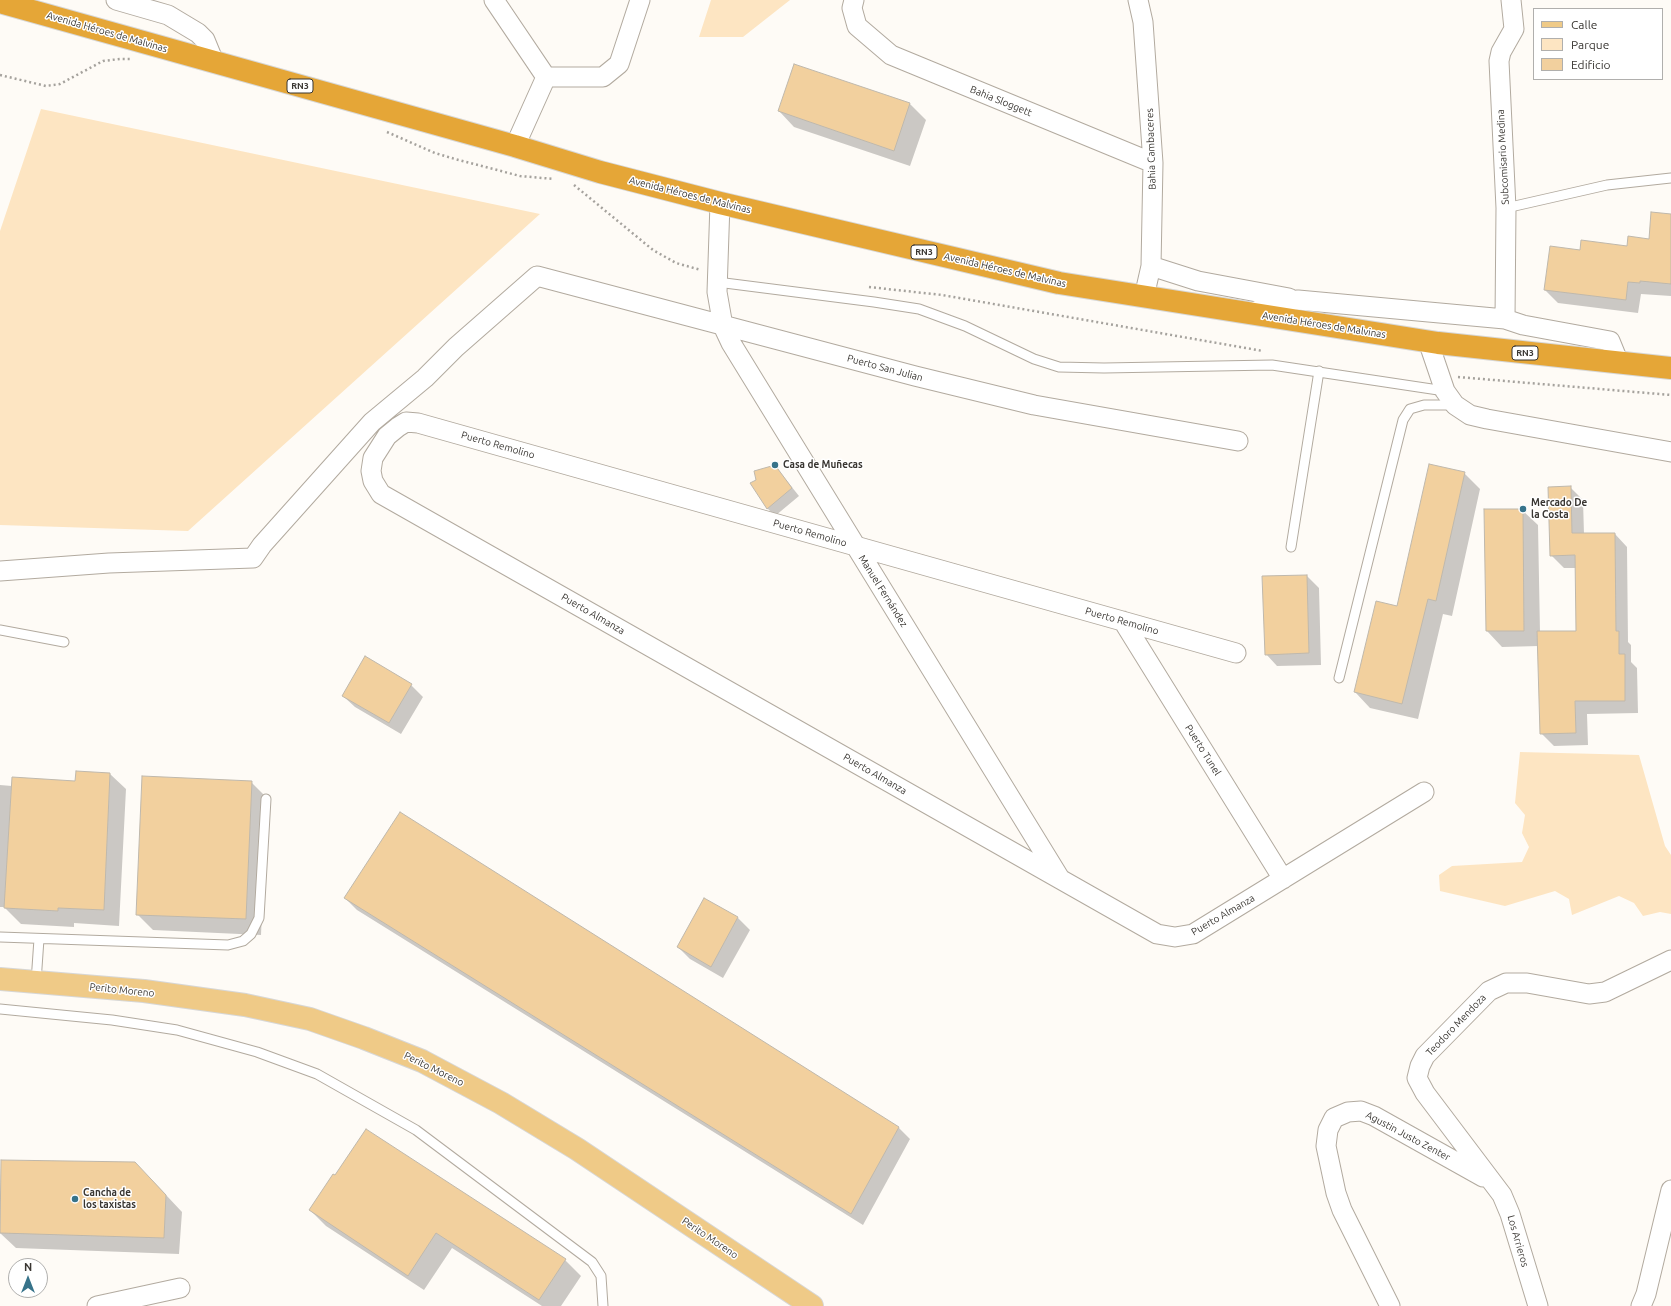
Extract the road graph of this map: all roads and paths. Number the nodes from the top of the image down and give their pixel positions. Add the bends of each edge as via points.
1 (116, 0) edge
2 (494, 0) edge
3 (640, 0) edge
4 (854, 0) edge
5 (1138, 0) edge
6 (1511, 0) edge
7 (0, 2) edge
8 (214, 62) junction
9 (546, 77) junction
10 (514, 146) junction
11 (1153, 163) junction
12 (1671, 178) edge
13 (720, 203) junction
14 (1506, 208) junction
15 (1151, 266) junction
16 (717, 282) junction
17 (1144, 297) junction
18 (1298, 300) junction
19 (1252, 314) junction
20 (1505, 319) junction
21 (723, 326) junction
22 (1428, 341) junction
23 (1619, 363) junction
24 (1671, 368) edge
25 (1319, 371) junction
26 (1450, 398) junction
27 (379, 429) junction
28 (1238, 441) dead end
29 (1671, 452) edge
30 (856, 546) junction
31 (1291, 547) dead end
32 (0, 572) edge
33 (1123, 621) junction
34 (0, 630) edge
35 (64, 642) dead end
36 (1236, 653) dead end
37 (1339, 678) dead end
38 (1424, 792) dead end
39 (266, 799) dead end
40 (1060, 878) junction
41 (1283, 879) junction
42 (0, 937) edge
43 (39, 939) junction
44 (1671, 960) edge
45 (0, 978) edge
46 (36, 982) junction
47 (0, 1009) edge
48 (1489, 1180) junction
49 (1671, 1190) edge
50 (180, 1288) dead end
51 (799, 1302) edge
52 (97, 1306) edge
53 (603, 1306) edge
54 (1390, 1306) edge
55 (1538, 1306) edge
56 (1641, 1306) edge

1 - 8 street via 168,15 198,33 205,40
2 - 9 street
3 - 9 street via 619,64 603,77
4 - 11 street, Bahia Sloggett via 852,8 857,26 891,56
5 - 11 street, Bahia Cambaceres via 1143,22
6 - 14 street, Subcomisario Medina via 1514,29 1501,52 1499,61
7 - 8 highway, Avenida Héroes de Malvinas / RN3
8 - 10 highway, Avenida Héroes de Malvinas / RN3
9 - 10 street
10 - 13 highway, Avenida Héroes de Malvinas / RN3 via 600,172
11 - 15 street, Bahia Cambaceres
12 - 14 lane via 1607,185
13 - 16 street, Manuel Fernández
13 - 17 highway, Avenida Héroes de Malvinas / RN3 via 1059,283
14 - 20 street, Subcomisario Medina
15 - 17 street, Bahia Cambaceres
15 - 18 street via 1198,281
16 - 21 street, Manuel Fernández via 716,292
16 - 25 lane via 919,309 965,326 1034,359 1059,367 1272,365
17 - 19 highway, Avenida Héroes de Malvinas / RN3
18 - 19 street via 1274,303
18 - 20 street
19 - 22 highway, Avenida Héroes de Malvinas / RN3
20 - 23 street via 1523,325 1610,341
21 - 27 street, Puerto San Julian via 537,276 456,347
21 - 28 street, Puerto San Julian via 1034,405
21 - 30 street, Manuel Fernández
22 - 23 highway, Avenida Héroes de Malvinas / RN3
22 - 26 street
23 - 24 highway, Avenida Héroes de Malvinas / RN3
25 - 26 lane
25 - 31 lane
26 - 29 street via 1470,415
26 - 37 lane via 1410,409 1403,420
27 - 30 street, Puerto Remolino via 398,427 406,422 418,423
27 - 32 street via 262,545 253,558 109,563
27 - 40 street, Puerto Almanza via 370,471 381,494
30 - 33 street, Puerto Remolino
30 - 40 street, Manuel Fernández
33 - 36 street, Puerto Remolino
33 - 41 street, Puerto Tunel
34 - 35 lane
38 - 41 street, Puerto Almanza
39 - 43 lane via 259,918 251,934 242,941 228,945
40 - 41 street, Puerto Almanza via 1157,934 1175,937 1193,934
42 - 43 lane
43 - 46 lane
44 - 48 street, Teodoro Mendoza via 1600,993 1589,994 1527,983 1506,983 1489,991 1424,1056 1417,1078 1425,1093
45 - 46 main road, Perito Moreno
46 - 51 main road, Perito Moreno via 245,1005 310,1019 422,1061 501,1102 577,1149
47 - 53 lane via 112,1020 177,1030 257,1052 317,1074 416,1130 592,1262 601,1276
48 - 54 street, Agustin Justo Zenter via 1362,1111 1348,1112 1334,1118 1328,1130 1326,1146 1336,1193
48 - 55 street, Los Arrieros via 1502,1196 1510,1214
49 - 56 street
50 - 52 street

